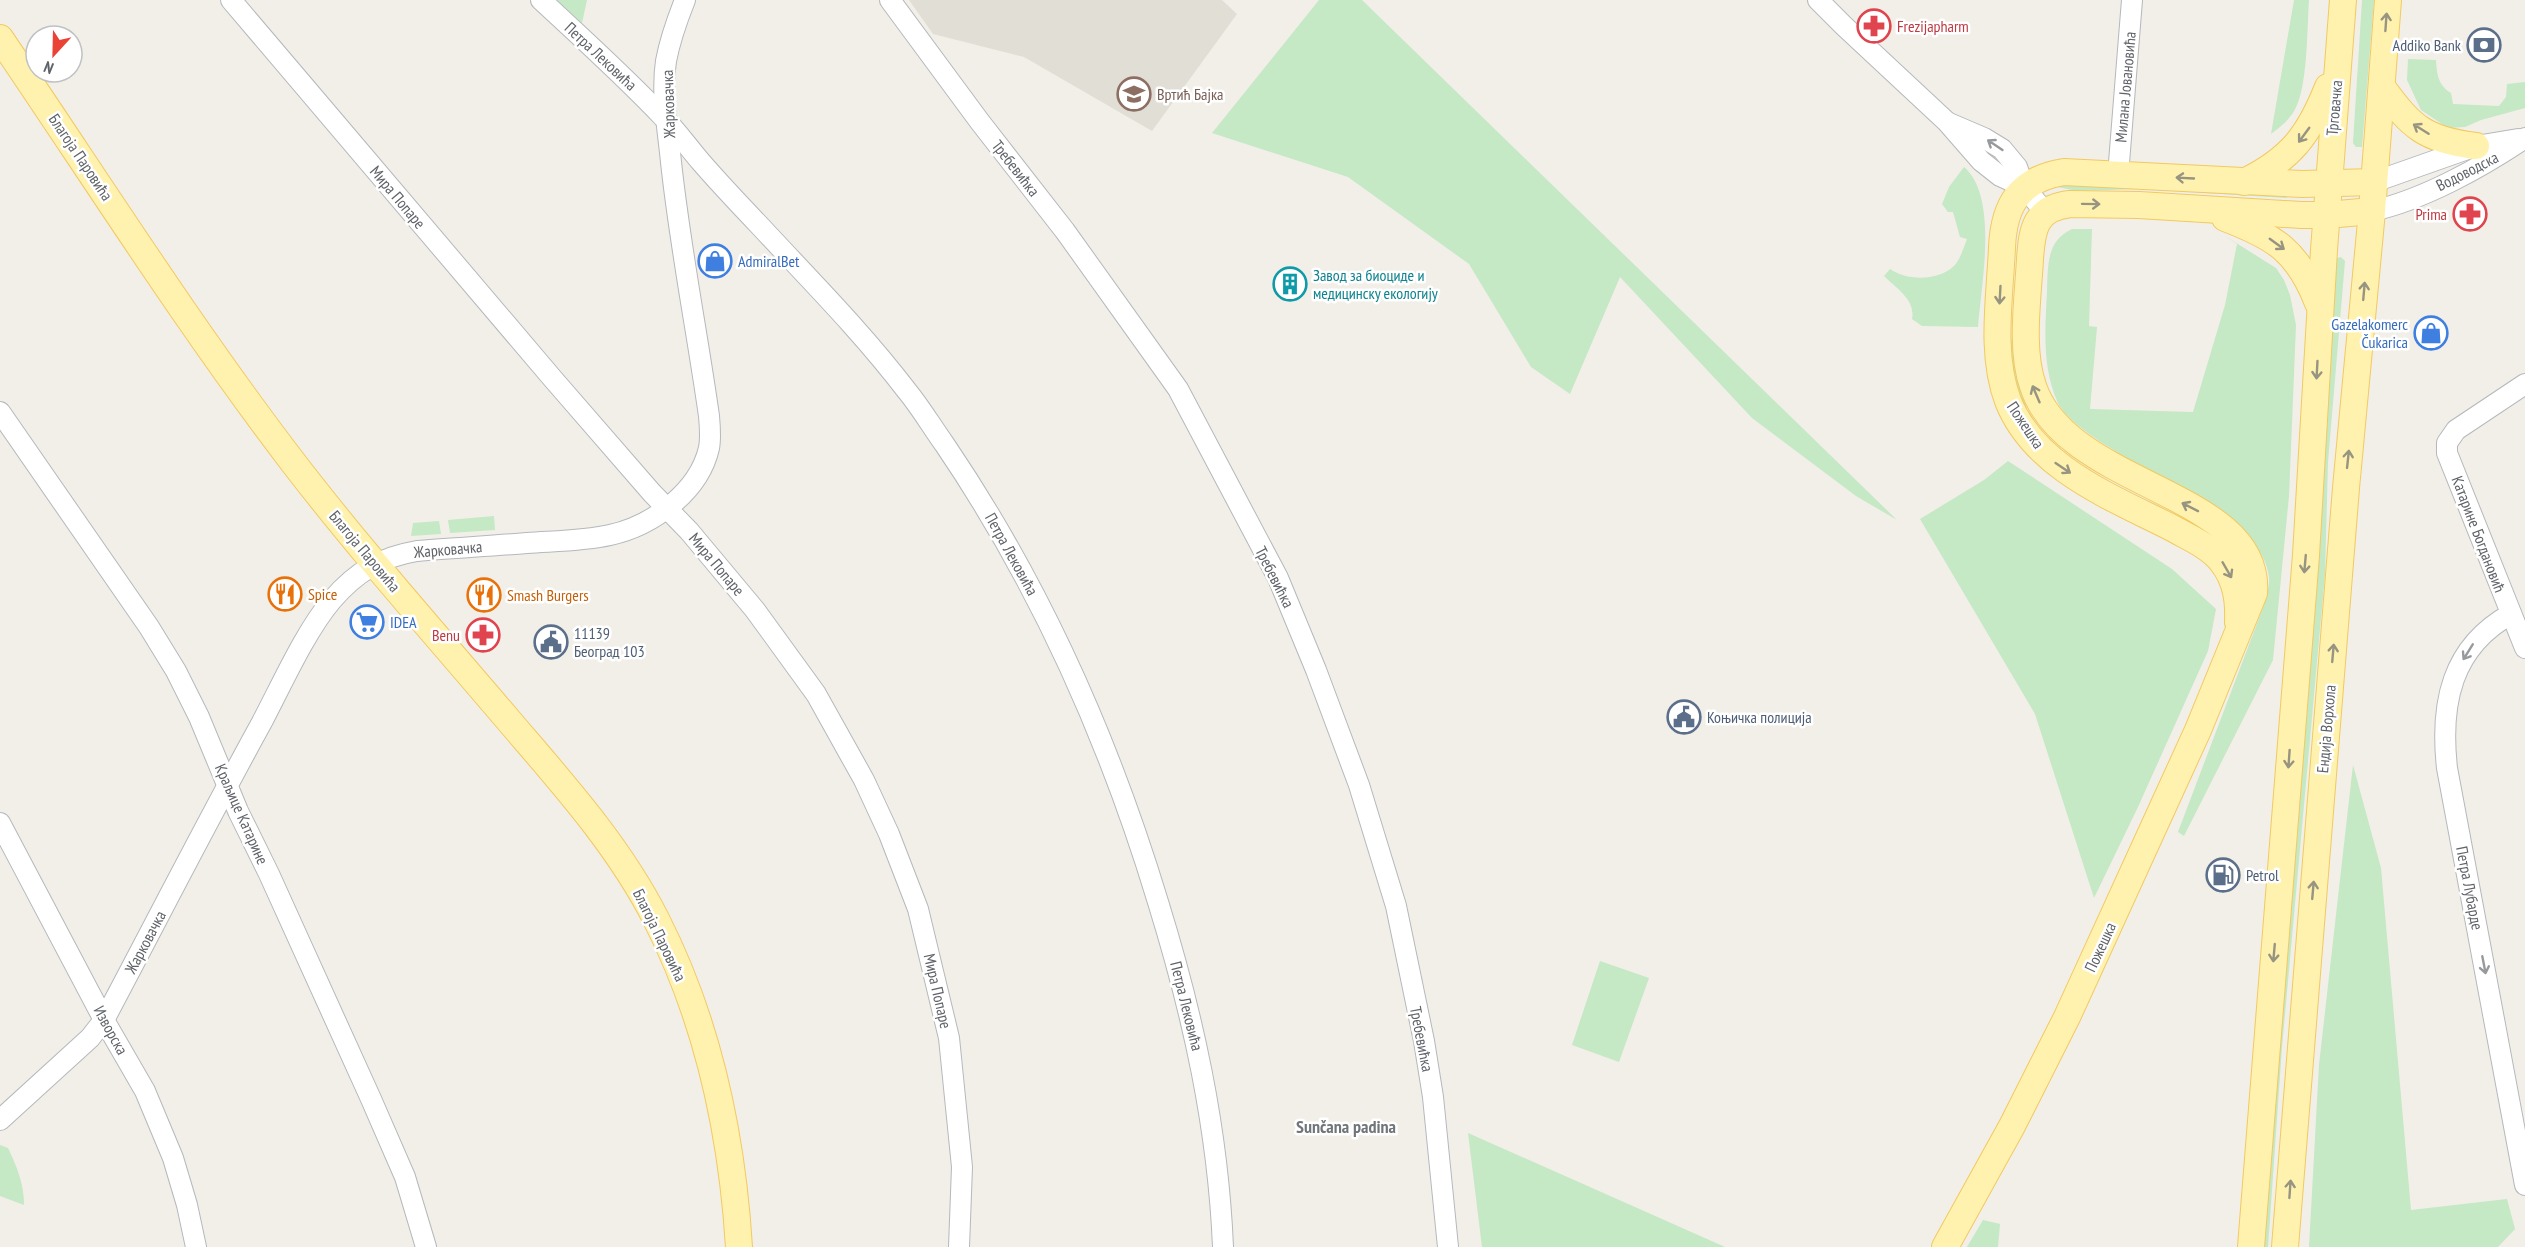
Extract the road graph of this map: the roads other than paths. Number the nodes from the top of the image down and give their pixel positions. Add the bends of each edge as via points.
1 (231, 0) edge
2 (541, 0) edge
3 (685, 0) edge
4 (890, 0) edge
5 (2132, 0) edge
6 (2343, 0) edge
7 (2388, 0) edge
8 (1826, 3) edge
9 (0, 38) edge
10 (2338, 63) junction
11 (2382, 87) junction
12 (667, 120) junction
13 (2525, 138) edge
14 (2476, 146) junction
15 (2118, 175) junction
16 (2243, 182) junction
17 (2374, 182) junction
18 (2329, 184) junction
19 (2024, 187) junction
20 (2205, 210) junction
21 (2372, 211) junction
22 (2045, 212) junction
23 (2326, 215) junction
24 (2321, 311) junction
25 (2525, 384) edge
26 (0, 412) edge
27 (667, 507) junction
28 (375, 563) junction
29 (2511, 615) junction
30 (2237, 638) junction
31 (2525, 648) edge
32 (228, 784) junction
33 (0, 823) edge
34 (104, 1020) junction
35 (0, 1120) edge
36 (2525, 1185) edge
37 (196, 1247) edge
38 (426, 1247) edge
39 (739, 1247) edge
40 (959, 1247) edge
41 (1223, 1247) edge
42 (1448, 1247) edge
43 (1945, 1247) edge
44 (2251, 1247) edge
45 (2285, 1247) edge

1 - 27 street, Мира Попаре
2 - 12 street, Петра Лековића
3 - 12 street, Жарковачка via 666,61
4 - 42 street, Требевићка via 1065,231 1178,389 1278,578 1359,784 1396,906 1433,1097
5 - 15 street, Милана Јовановића
6 - 10 main road, Трговачка
11 -> 7 main road
8 - 19 street via 1988,167
9 - 28 main road, Благоја Паровића via 251,405
10 -> 16 main road via 2302,140 2272,167
10 - 18 main road, Трговачка
14 -> 11 main road via 2426,133 2406,118
11 - 17 main road
12 - 27 street, Жарковачка via 678,224 710,436 709,450 698,476
12 - 41 street, Петра Лековића via 910,393 981,499 1048,621 1097,725 1142,848 1179,972 1195,1031 1211,1119
13 - 14 street, Водоводска
13 - 21 street, Водоводска via 2473,170 2400,203
14 - 17 street, Водоводска
16 -> 15 main road
15 - 19 main road via 2064,172 2043,176
16 - 18 main road
17 - 18 main road
17 - 21 main road
18 - 23 main road, Трговачка
19 - 22 street
19 -> 30 main road, Пожешка via 2010,210 2003,236 1999,349 2008,400 2041,450 2057,464 2216,555 2237,593
22 -> 20 main road via 2060,205 2087,204
20 - 23 main road
20 -> 24 main road via 2262,233 2295,258 2305,271
21 - 23 main road
45 -> 21 main road, Ендија Ворхола
30 -> 22 main road, Пожешка via 2254,593 2251,561 2239,542 2210,517 2083,449 2054,424 2039,401 2029,373 2028,298 2033,230
23 - 24 main road, Ендија Ворхола
24 -> 44 main road, Ендија Ворхола via 2306,555
25 - 29 street, Катарине Богдановић via 2456,430 2446,443
26 - 32 street, Краљице Катарине via 176,671
27 - 28 street, Жарковачка via 645,522 609,535 417,551
27 - 40 street, Мира Попаре via 755,610 816,694 889,834 918,909 949,1038 962,1167
28 - 32 street, Жарковачка via 345,586 324,610
28 - 39 main road, Благоја Паровића via 599,829 656,918 695,1011 722,1108
29 - 31 street, Катарине Богдановић
29 -> 36 street, Петра Лубарде via 2482,633 2463,660 2449,697 2445,739 2447,768
30 - 43 main road, Пожешка via 2160,817 2067,1017
32 - 34 street, Жарковачка
32 - 38 street, Краљице Катарине via 397,1158
33 - 34 street, Изворска
34 - 35 street, Жарковачка via 90,1038
34 - 37 street, Изворска via 160,1123 188,1205

